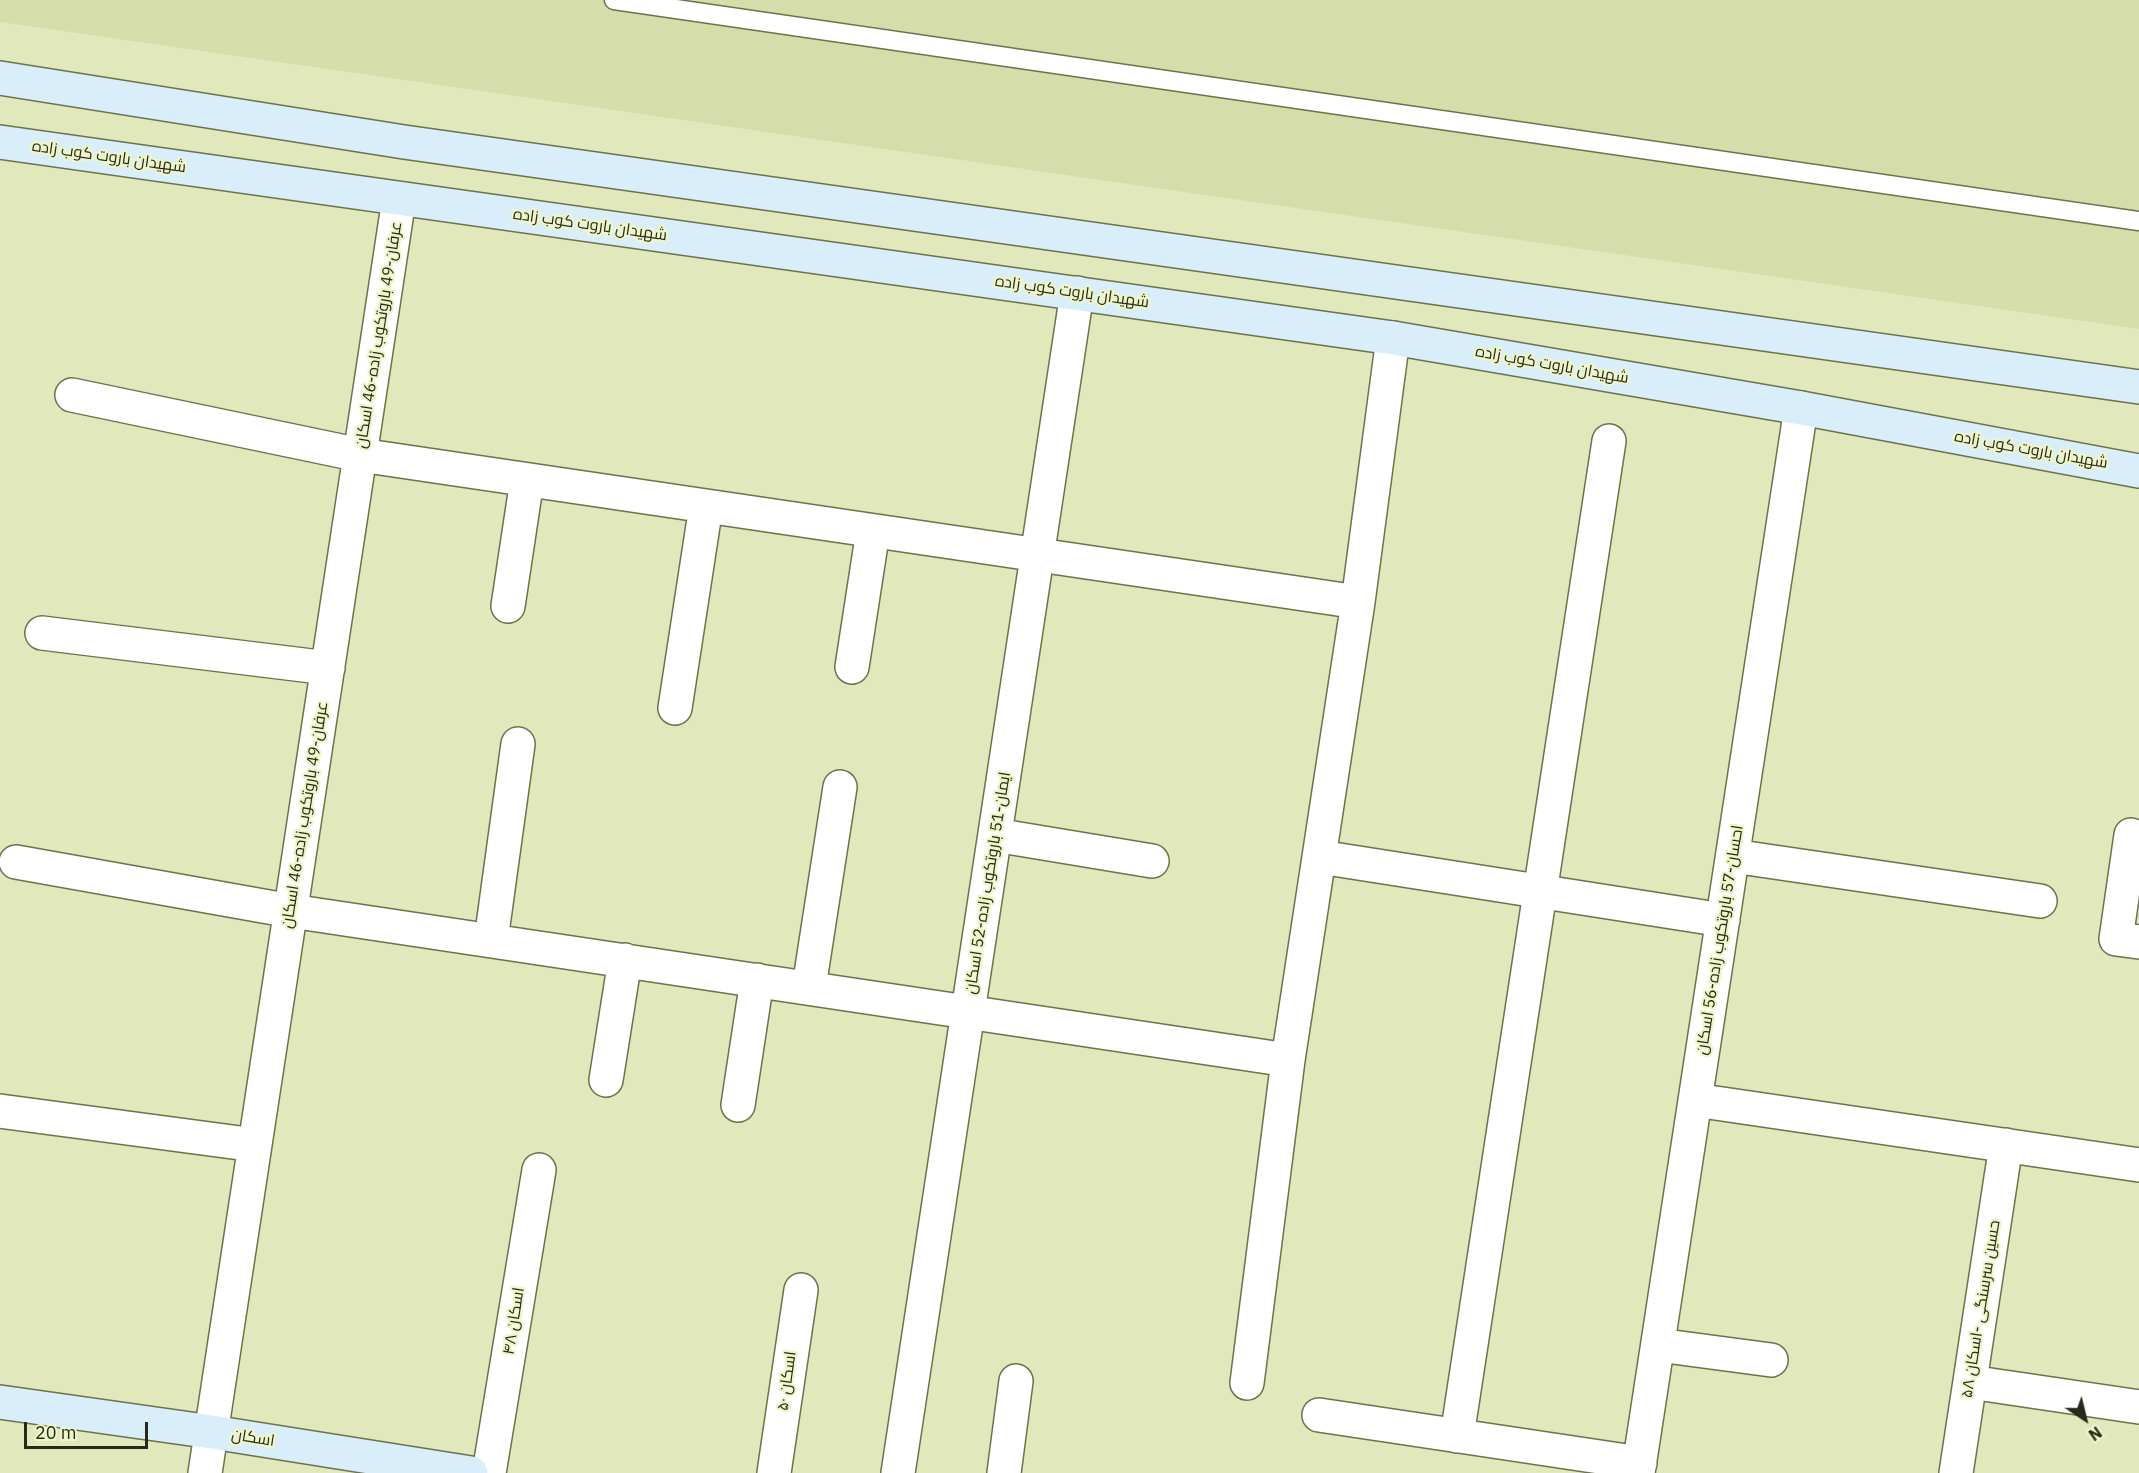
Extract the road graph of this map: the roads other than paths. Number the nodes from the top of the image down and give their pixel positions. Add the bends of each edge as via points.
1 (614, 0) edge
2 (0, 78) edge
3 (0, 142) edge
4 (399, 199) junction
5 (2139, 221) edge
6 (1077, 293) junction
7 (1393, 338) junction
8 (2139, 387) edge
9 (72, 395) dead end
10 (1801, 408) junction
11 (1609, 441) dead end
12 (360, 455) junction
13 (2139, 471) edge
14 (527, 480) junction
15 (706, 506) junction
16 (873, 531) junction
17 (1038, 555) junction
18 (1358, 602) junction
19 (508, 606) dead end
20 (42, 633) dead end
21 (852, 667) dead end
22 (328, 668) junction
23 (675, 708) dead end
24 (518, 744) dead end
25 (840, 787) dead end
26 (995, 834) junction
27 (2131, 836) dead end
28 (1733, 856) junction
29 (1320, 857) junction
30 (1152, 861) dead end
31 (16, 862) dead end
32 (1540, 893) junction
33 (2040, 901) dead end
34 (291, 911) junction
35 (1723, 920) junction
36 (491, 940) junction
37 (2139, 942) edge
38 (625, 960) junction
39 (757, 980) junction
40 (810, 987) junction
41 (968, 1011) junction
42 (1288, 1060) junction
43 (606, 1080) dead end
44 (1695, 1100) junction
45 (738, 1105) dead end
46 (0, 1112) edge
47 (255, 1145) junction
48 (2006, 1145) junction
49 (2139, 1165) edge
50 (539, 1170) dead end
51 (801, 1290) dead end
52 (1658, 1345) junction
53 (1771, 1359) dead end
54 (1016, 1381) dead end
55 (1970, 1382) junction
56 (1247, 1383) dead end
57 (0, 1402) edge
58 (2139, 1407) edge
59 (1319, 1415) dead end
60 (212, 1432) junction
61 (1457, 1436) junction
62 (1639, 1468) edge
63 (206, 1473) edge
64 (471, 1473) edge
65 (489, 1473) edge
66 (774, 1473) edge
67 (898, 1473) edge
68 (1004, 1473) edge
69 (1956, 1473) edge

1 - 5 lane
2 - 8 street via 404,142
3 - 4 street, شهیدان باروت کوب زاده
4 - 6 street, شهیدان باروت کوب زاده
4 - 12 street, عرفان-49 باروتکوب زاده-46 اسکان
6 - 7 street, شهیدان باروت کوب زاده
6 - 17 street, ایمان-51 باروتکوب زاده-52 اسکان
7 - 10 street, شهیدان باروت کوب زاده
7 - 18 street
9 - 12 street
10 - 13 street, شهیدان باروت کوب زاده
10 - 28 street, احسان-57 باروتکوب زاده-56 اسکان
11 - 32 street
12 - 14 street
12 - 22 street, عرفان-49 باروتکوب زاده-46 اسکان
14 - 15 street
14 - 19 street
15 - 16 street
15 - 23 street
16 - 17 street
16 - 21 street
17 - 18 street
17 - 26 street, ایمان-51 باروتکوب زاده-52 اسکان
18 - 29 street
20 - 22 street
22 - 34 street, عرفان-49 باروتکوب زاده-46 اسکان
24 - 36 street
25 - 40 street
26 - 30 street
26 - 41 street, ایمان-51 باروتکوب زاده-52 اسکان
27 - 37 street via 2116,939
28 - 33 street
28 - 35 street, احسان-57 باروتکوب زاده-56 اسکان
29 - 32 street
29 - 42 street
31 - 34 street
32 - 35 street
32 - 61 street
34 - 36 street
34 - 47 street, عرفان-49 باروتکوب زاده-46 اسکان
35 - 44 street, احسان-57 باروتکوب زاده-56 اسکان
36 - 38 street
38 - 39 street
38 - 43 street
39 - 40 street
39 - 45 street
40 - 41 street
41 - 42 street
41 - 67 street, ایمان-51 باروتکوب زاده-52 اسکان
42 - 56 street
44 - 48 street
44 - 52 street, احسان-57 باروتکوب زاده-56 اسکان
46 - 47 street
47 - 60 street, عرفان-49 باروتکوب زاده-46 اسکان
48 - 49 street
48 - 55 street, حسین سرسنگی -اسکان ۵۸
50 - 65 street, اسکان ۴۸
51 - 66 street, اسکان ۵۰
52 - 53 street
52 - 62 street, احسان-57 باروتکوب زاده-56 اسکان
54 - 68 street
55 - 58 street
55 - 69 street, حسین سرسنگی -اسکان ۵۸
57 - 60 street, اسکان
59 - 61 street
60 - 63 street, عرفان-49 باروتکوب زاده-46 اسکان
60 - 64 street, اسکان
61 - 62 street

